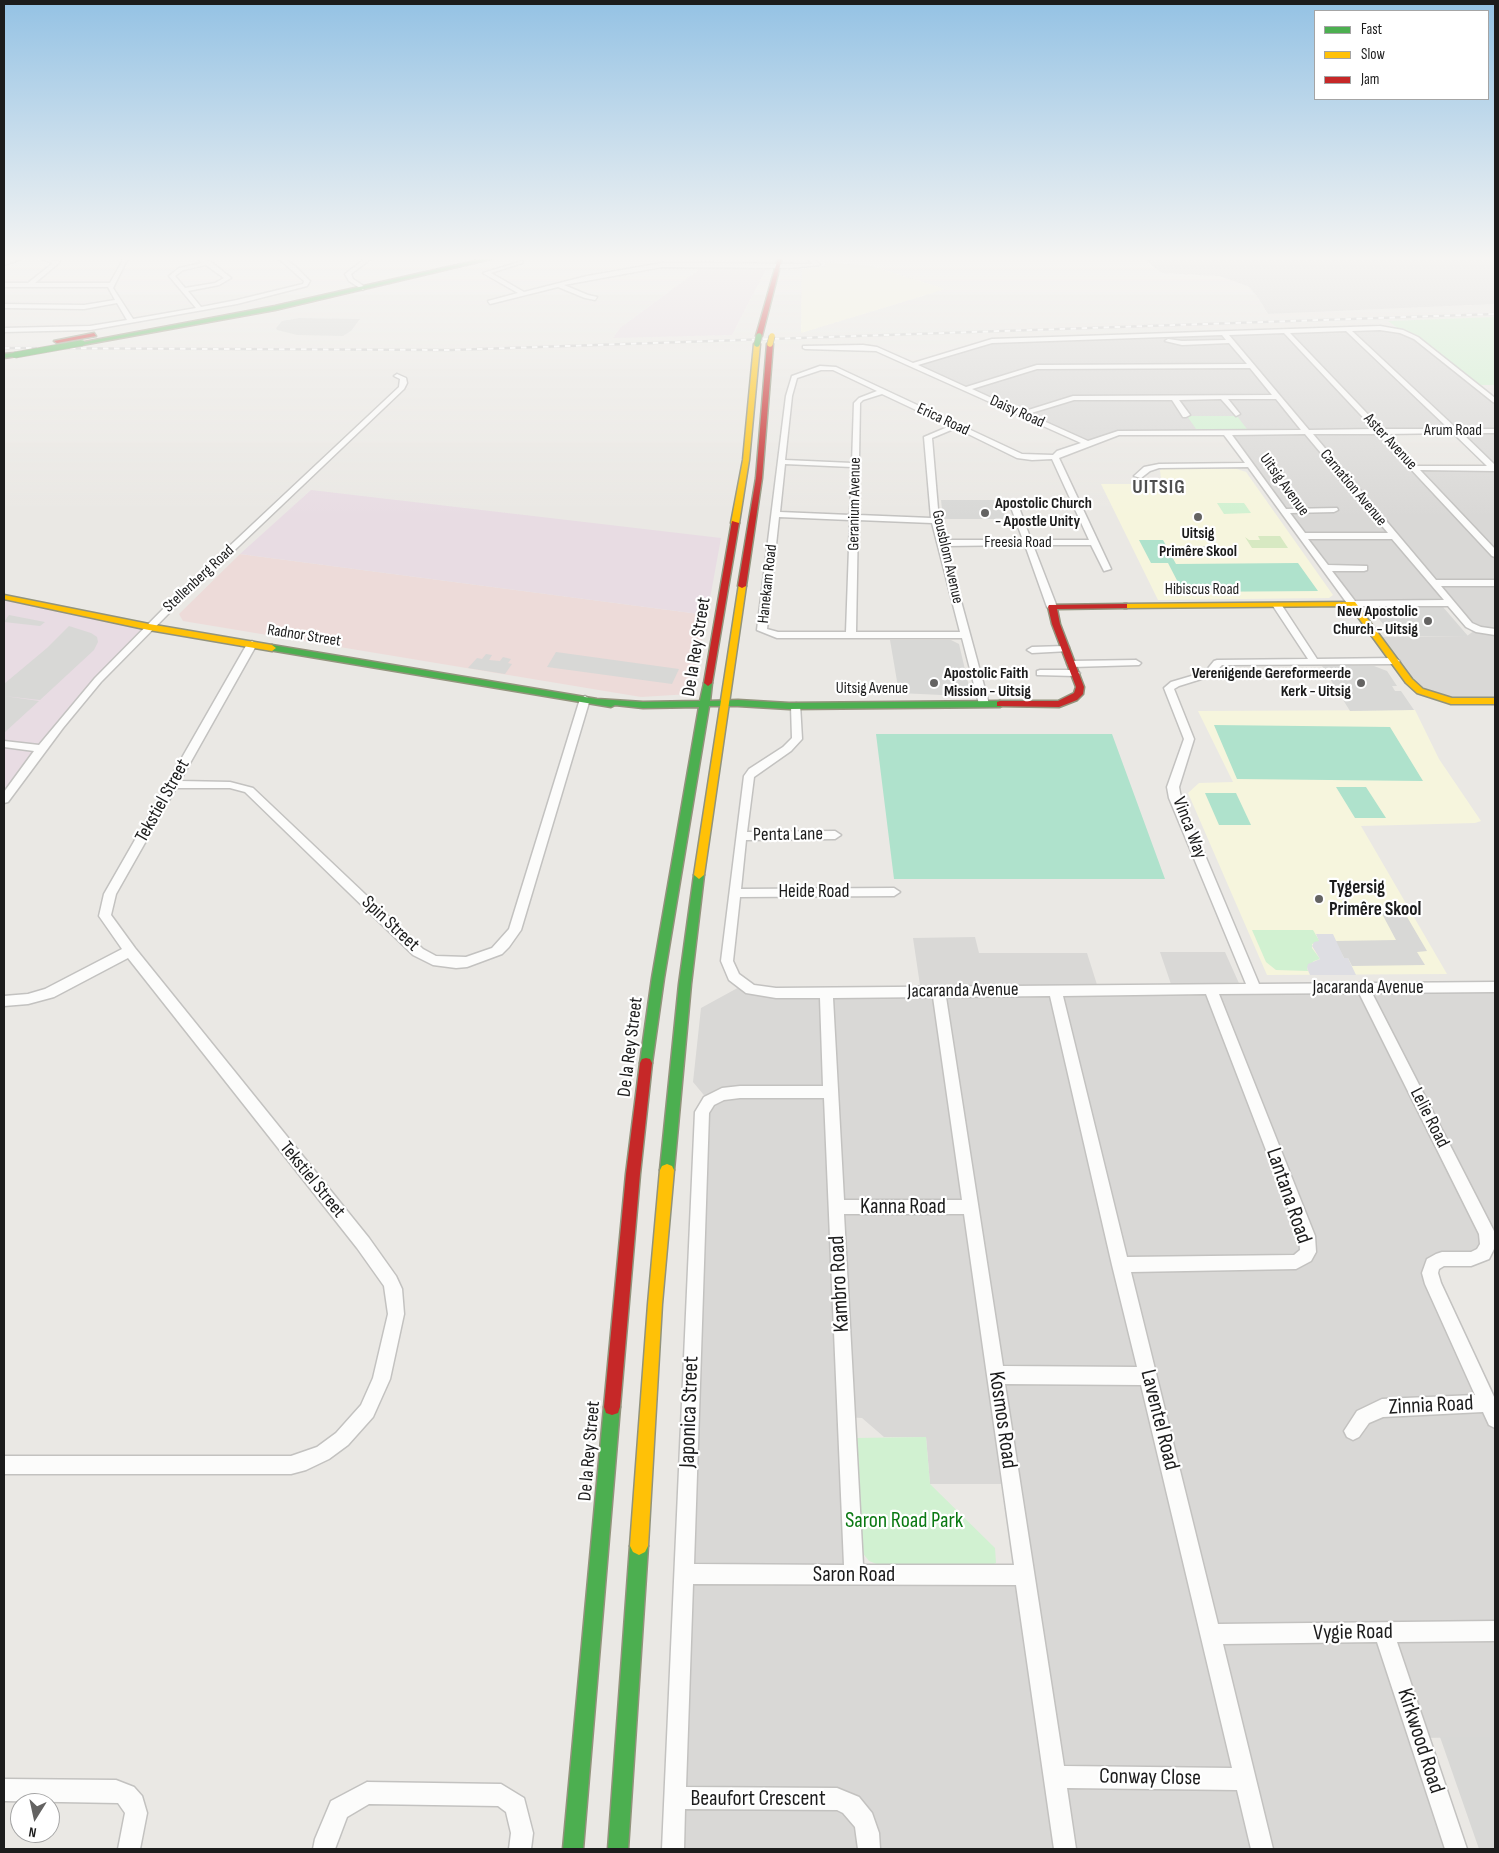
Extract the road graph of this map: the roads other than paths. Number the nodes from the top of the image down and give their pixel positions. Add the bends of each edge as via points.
1 (44, 344) edge
2 (72, 344) edge
3 (758, 344) edge
4 (771, 344) edge
5 (980, 344) edge
6 (1233, 344) edge
7 (1298, 344) edge
8 (1364, 344) edge
9 (1424, 344) edge
10 (805, 347) dead end
11 (7, 354) edge
12 (912, 365) junction
13 (1251, 366) junction
14 (834, 368) joint
15 (397, 376) dead end
16 (966, 389) junction
17 (883, 391) junction
18 (1277, 396) junction
19 (1174, 397) junction
20 (1223, 397) junction
21 (1495, 401) edge
22 (1022, 414) junction
23 (1236, 414) dead end
24 (1186, 415) dead end
25 (956, 426) junction
26 (1380, 431) junction
27 (1456, 431) junction
28 (1495, 431) edge
29 (1226, 432) junction
30 (1306, 432) junction
31 (1086, 443) junction
32 (1055, 457) junction
33 (781, 462) junction
34 (856, 465) junction
35 (1249, 465) junction
36 (1414, 468) junction
37 (1495, 468) edge
38 (1138, 476) dead end
39 (1013, 502) dead end
40 (1334, 510) dead end
41 (1283, 511) junction
42 (775, 514) junction
43 (856, 518) junction
44 (935, 521) junction
45 (1301, 536) junction
46 (1393, 536) junction
47 (1094, 542) junction
48 (942, 543) junction
49 (1029, 543) junction
50 (1495, 554) edge
51 (1324, 568) junction
52 (1364, 568) dead end
53 (1107, 569) dead end
54 (1433, 583) junction
55 (1495, 583) edge
56 (4, 597) edge
57 (1449, 603) junction
58 (1352, 604) junction
59 (1278, 606) junction
60 (1052, 607) junction
61 (149, 627) junction
62 (1492, 632) edge
63 (851, 635) junction
64 (966, 635) junction
65 (252, 644) junction
66 (1032, 650) dead end
67 (1066, 650) junction
68 (1314, 661) junction
69 (1395, 661) junction
70 (1136, 663) dead end
71 (1073, 668) junction
72 (1040, 673) dead end
73 (585, 699) junction
74 (1495, 701) edge
75 (984, 704) junction
76 (793, 706) junction
77 (704, 709) junction
78 (723, 709) junction
79 (4, 744) edge
80 (41, 749) junction
81 (173, 784) junction
82 (4, 799) edge
83 (835, 835) dead end
84 (741, 836) junction
85 (894, 892) dead end
86 (734, 893) junction
87 (130, 951) junction
88 (1495, 987) edge
89 (1362, 988) junction
90 (1210, 989) junction
91 (1255, 989) junction
92 (1055, 991) junction
93 (939, 992) junction
94 (826, 993) junction
95 (4, 1001) edge
96 (830, 1092) junction
97 (836, 1206) junction
98 (971, 1207) junction
99 (1120, 1265) junction
100 (996, 1375) junction
101 (1148, 1376) junction
102 (1492, 1411) edge
103 (1353, 1431) dead end
104 (4, 1465) edge
105 (684, 1574) junction
106 (854, 1574) junction
107 (1025, 1575) junction
108 (1495, 1631) edge
109 (1384, 1632) junction
110 (1210, 1634) junction
111 (1055, 1777) junction
112 (1245, 1779) junction
113 (4, 1790) edge
114 (675, 1798) junction
115 (129, 1849) edge
116 (324, 1849) edge
117 (520, 1849) edge
118 (573, 1849) edge
119 (618, 1849) edge
120 (673, 1849) edge
121 (869, 1849) edge
122 (1065, 1849) edge
123 (1262, 1849) edge
124 (1456, 1849) edge

1 - 11 main road
2 - 11 main road, bridge
3 - 77 main road, De la Rey Street via 746,460
4 - 78 main road, De la Rey Street via 760,471
5 - 12 street
6 - 13 street, Carnation Avenue
7 - 26 street, Aster Avenue
8 - 27 street
9 - 21 street
10 - 12 street, Daisy Road via 873,348
12 - 16 street, Daisy Road
13 - 16 street via 1035,367
13 - 18 street, Carnation Avenue
14 - 17 street, Erica Road
14 - 33 street, Hanekam Road via 820,368 794,377
15 - 61 street, Stellenberg Road via 403,378 402,388
16 - 22 street, Daisy Road
17 - 25 street, Erica Road
17 - 34 street, Geranium Avenue via 858,401
18 - 20 street
18 - 30 street, Carnation Avenue
19 - 20 street
19 - 22 street via 1073,398
19 - 24 street
20 - 23 street
22 - 31 street, Daisy Road
25 - 32 street, Erica Road via 1020,456
25 - 44 street, Gousblom Avenue via 928,437
26 - 27 street, Arum Road
26 - 30 street, Arum Road
26 - 36 street, Aster Avenue
27 - 28 street, Arum Road
27 - 37 street
29 - 30 street, Arum Road
29 - 31 street via 1118,433
29 - 35 street, Uitsig Avenue
30 - 46 street, Carnation Avenue
31 - 32 street
32 - 47 street
33 - 34 street
33 - 42 street, Hanekam Road
34 - 43 street, Geranium Avenue
35 - 38 street via 1155,466
35 - 41 street, Uitsig Avenue
36 - 37 street
36 - 50 street, Aster Avenue
39 - 49 street, Uitsig Avenue
40 - 41 street
41 - 45 street, Uitsig Avenue
42 - 43 street
42 - 63 street, Hanekam Road via 762,630 777,635
43 - 44 street
43 - 63 street, Geranium Avenue
44 - 48 street, Gousblom Avenue
45 - 46 street
45 - 51 street, Uitsig Avenue
46 - 54 street, Carnation Avenue
47 - 49 street, Freesia Road
47 - 53 street
48 - 49 street, Freesia Road
48 - 64 street, Gousblom Avenue
49 - 60 street, Uitsig Avenue
51 - 52 street
51 - 58 street, Uitsig Avenue
54 - 55 street
54 - 57 street, Carnation Avenue
56 - 61 main road, Radnor Street
57 - 58 street
57 - 62 street, Carnation Avenue via 1469,625
58 - 59 main road, Hibiscus Road
58 - 69 main road, Uitsig Avenue
59 - 60 main road, Hibiscus Road
59 - 68 street
60 - 67 main road, Uitsig Avenue
61 - 65 main road, Radnor Street
61 - 80 street, Stellenberg Road via 98,680
63 - 64 street, Hanekam Road
64 - 75 street, Gousblom Avenue
65 - 73 main road, Radnor Street
65 - 81 street, Tekstiel Street
66 - 67 street
67 - 71 main road, Uitsig Avenue
68 - 69 street, Vinca Way
68 - 91 street, Vinca Way via 1222,662 1208,674 1169,688 1189,739 1173,787 1175,798
69 - 74 main road, Uitsig Avenue via 1412,684 1426,694 1451,701
70 - 71 street
71 - 72 street
71 - 75 main road, Uitsig Avenue via 1080,690 1069,701
73 - 77 main road, Radnor Street via 658,713
73 - 81 street, Spin Street via 515,930 497,951 467,962 439,961 418,952 249,790 230,784
75 - 76 main road, Uitsig Avenue
76 - 78 main road, Uitsig Avenue
76 - 84 street, Jacaranda Avenue via 797,739 749,776
77 - 78 main road, Uitsig Avenue
77 - 118 main road, De la Rey Street via 658,978 633,1174
78 - 119 main road, De la Rey Street via 687,964 676,1067 655,1304
79 - 80 street
80 - 82 street, Stellenberg Road
81 - 87 street, Tekstiel Street via 106,902 105,916
83 - 84 street, Penta Lane
84 - 86 street, Jacaranda Avenue
85 - 86 street, Heide Road
86 - 94 street, Jacaranda Avenue via 727,956 728,967 734,977 760,992
87 - 95 street via 49,993
87 - 104 street, Tekstiel Street via 390,1281 394,1289 396,1314 381,1379 367,1410 342,1439 324,1453 291,1465
88 - 89 street, Jacaranda Avenue
89 - 91 street, Jacaranda Avenue
89 - 102 street, Lelie Road via 1488,1239 1486,1250 1478,1257 1442,1258 1433,1264 1430,1273
90 - 91 street, Jacaranda Avenue
90 - 92 street, Jacaranda Avenue
90 - 99 street, Lantana Road via 1307,1236 1308,1252 1296,1262
92 - 93 street, Jacaranda Avenue
92 - 99 street, Laventel Road
93 - 94 street, Jacaranda Avenue
93 - 98 street, Kosmos Road
94 - 96 street, Kambro Road
96 - 97 street, Kambro Road
96 - 105 street, Japonica Street via 722,1094 708,1101 702,1112
97 - 98 street, Kanna Road
97 - 106 street, Kambro Road
98 - 100 street, Kosmos Road
99 - 101 street, Laventel Road
100 - 101 street
100 - 107 street, Kosmos Road
101 - 110 street, Laventel Road
102 - 103 street, Zinnia Road via 1382,1408 1363,1417
105 - 106 street, Saron Road
105 - 114 street, Japonica Street
106 - 107 street, Saron Road
107 - 111 street, Kosmos Road
108 - 109 street, Vygie Road
109 - 110 street, Vygie Road
109 - 124 street, Kirkwood Road
110 - 112 street, Laventel Road
111 - 112 street, Conway Close
111 - 122 street, Kosmos Road
112 - 123 street, Laventel Road
113 - 115 street via 116,1791 126,1795 134,1804 136,1813
114 - 120 street, Japonica Street
114 - 121 street, Beaufort Crescent via 837,1800 851,1806 864,1821
116 - 117 street via 339,1809 367,1792 500,1795 516,1806 522,1833

